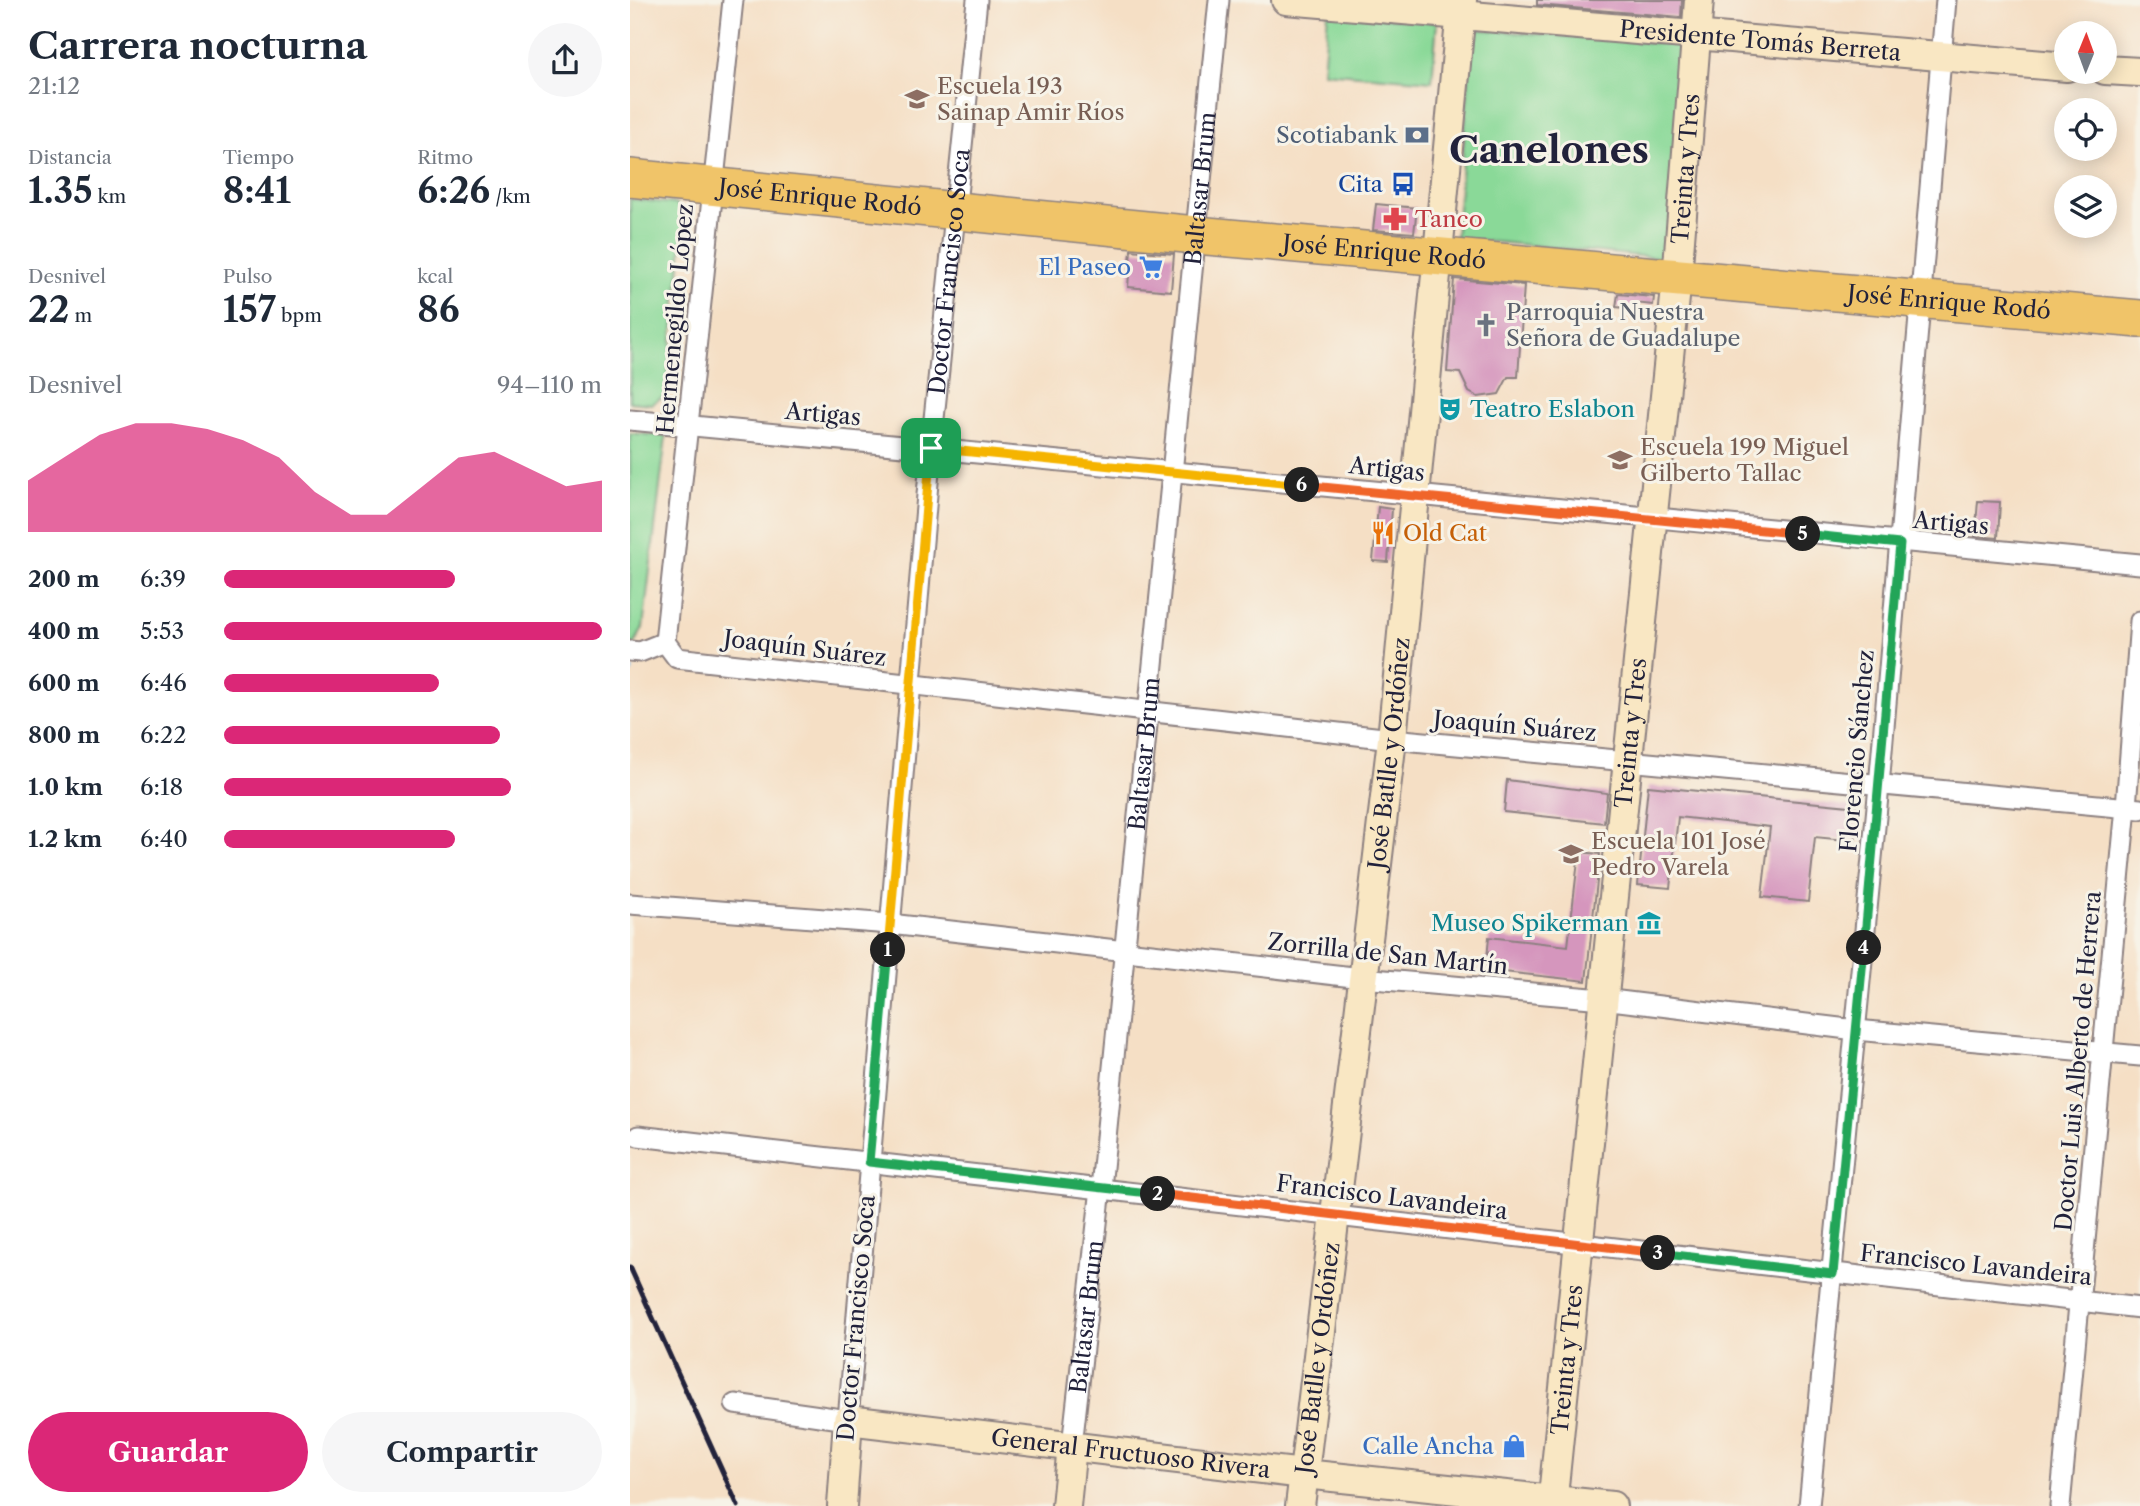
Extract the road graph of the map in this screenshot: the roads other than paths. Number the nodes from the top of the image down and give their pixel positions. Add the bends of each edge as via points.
1 (733, 0) edge
2 (977, 0) edge
3 (1219, 0) edge
4 (1286, 0) edge
5 (1699, 0) edge
6 (1946, 0) edge
7 (1462, 7) edge
8 (1695, 35) junction
9 (1942, 57) junction
10 (2054, 66) edge
11 (2118, 71) edge
12 (2140, 72) edge
13 (630, 178) edge
14 (712, 186) junction
15 (956, 210) junction
16 (1196, 235) junction
17 (1438, 257) junction
18 (1677, 278) junction
19 (1921, 301) junction
20 (2140, 319) edge
21 (630, 420) edge
22 (690, 426) junction
23 (931, 448) junction
24 (1173, 472) junction
25 (1413, 497) junction
26 (1653, 520) junction
27 (1900, 544) junction
28 (2140, 564) edge
29 (2140, 621) edge
30 (671, 650) junction
31 (630, 651) edge
32 (913, 686) junction
33 (1148, 712) junction
34 (1392, 739) junction
35 (1627, 761) junction
36 (1879, 786) junction
37 (2133, 808) edge
38 (630, 904) edge
39 (890, 924) junction
40 (1125, 951) junction
41 (1362, 978) junction
42 (1603, 999) junction
43 (1856, 1030) junction
44 (2104, 1052) junction
45 (2140, 1056) edge
46 (638, 1136) dead end
47 (869, 1162) junction
48 (1101, 1188) junction
49 (1335, 1214) junction
50 (1579, 1244) junction
51 (1833, 1274) junction
52 (2080, 1301) junction
53 (2140, 1308) edge
54 (735, 1404) dead end
55 (848, 1420) junction
56 (1072, 1446) junction
57 (1304, 1474) junction
58 (1552, 1503) edge
59 (842, 1506) edge
60 (1066, 1506) edge
61 (1300, 1506) edge
62 (1612, 1506) edge
63 (1809, 1506) edge
64 (2060, 1506) edge

1 - 14 street, Hermenegildo López
2 - 15 street, Doctor Francisco Soca
3 - 16 street, Baltasar Brum
4 - 7 street, Presidente Tomás Berreta
5 - 8 street, Treinta y Tres
6 - 9 street, Florencio Sánchez
7 - 8 street, Presidente Tomás Berreta
7 - 17 street, José Batlle y Ordóñez
8 - 9 street, Presidente Tomás Berreta
8 - 18 street, Treinta y Tres
9 - 10 street, Presidente Tomás Berreta
9 - 19 street, Florencio Sánchez
11 - 12 street
13 - 14 highway, José Enrique Rodó
14 - 15 highway, José Enrique Rodó
14 - 22 street, Hermenegildo López
15 - 16 highway, José Enrique Rodó
15 - 23 street, Doctor Francisco Soca
16 - 17 highway, José Enrique Rodó
16 - 24 street, Baltasar Brum
17 - 18 highway, José Enrique Rodó
17 - 25 street, José Batlle y Ordóñez
18 - 19 highway, José Enrique Rodó
18 - 26 street, Treinta y Tres
19 - 20 highway, José Enrique Rodó
19 - 27 street, Florencio Sánchez
21 - 22 street, Artigas
22 - 23 street, Artigas
22 - 30 street, Hermenegildo López
23 - 24 street, Artigas
23 - 32 street, Doctor Francisco Soca
24 - 25 street, Artigas
24 - 33 street, Baltasar Brum
25 - 26 street, Artigas
25 - 34 street, José Batlle y Ordóñez
26 - 27 street, Artigas
26 - 35 street, Treinta y Tres
27 - 28 street, Artigas
27 - 36 street, Florencio Sánchez
29 - 37 street, Doctor Luis Alberto de Herrera
30 - 31 street
30 - 32 street, Joaquín Suárez
32 - 33 street, Joaquín Suárez
32 - 39 street, Doctor Francisco Soca
33 - 34 street, Joaquín Suárez
33 - 40 street, Baltasar Brum
34 - 35 street, Joaquín Suárez
34 - 41 street, José Batlle y Ordóñez
35 - 36 street, Joaquín Suárez
35 - 42 street, Treinta y Tres
36 - 37 street, Joaquín Suárez
36 - 43 street, Florencio Sánchez
37 - 44 street, Doctor Luis Alberto de Herrera
38 - 39 street, Zorrilla de San Martín
39 - 40 street, Zorrilla de San Martín
39 - 47 street, Doctor Francisco Soca
40 - 41 street, Zorrilla de San Martín
40 - 48 street, Baltasar Brum
41 - 42 street, Zorrilla de San Martín
41 - 49 street, José Batlle y Ordóñez
42 - 43 street, Zorrilla de San Martín
42 - 50 street, Treinta y Tres
43 - 44 street, Zorrilla de San Martín
43 - 51 street, Florencio Sánchez
44 - 45 street, Zorrilla de San Martín
44 - 52 street, Doctor Luis Alberto de Herrera
46 - 47 street, Francisco Lavandeira
47 - 48 street, Francisco Lavandeira
47 - 55 street, Doctor Francisco Soca
48 - 49 street, Francisco Lavandeira
48 - 56 street, Baltasar Brum
49 - 50 street, Francisco Lavandeira
49 - 57 street, José Batlle y Ordóñez
50 - 51 street, Francisco Lavandeira
50 - 58 street, Treinta y Tres
51 - 52 street, Francisco Lavandeira
51 - 63 street, Florencio Sánchez
52 - 53 street, Francisco Lavandeira
52 - 64 street, Doctor Luis Alberto de Herrera
54 - 55 street, General Fructuoso Rivera
55 - 56 street, General Fructuoso Rivera
55 - 59 street, Doctor Francisco Soca
56 - 57 street, General Fructuoso Rivera
56 - 60 street, Baltasar Brum
57 - 58 street, General Fructuoso Rivera
57 - 61 street, José Batlle y Ordóñez
58 - 62 street, General Fructuoso Rivera

